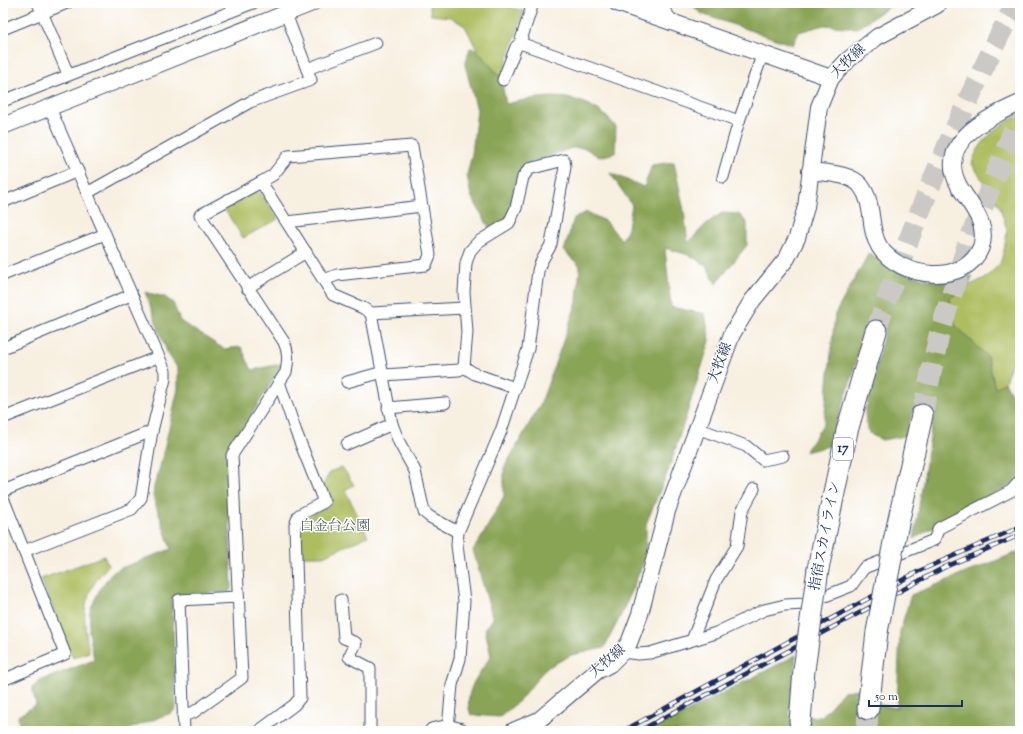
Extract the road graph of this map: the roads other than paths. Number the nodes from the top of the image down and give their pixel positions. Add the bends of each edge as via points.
1 (67, 3) edge
2 (253, 3) edge
3 (312, 3) edge
4 (533, 3) edge
5 (617, 3) edge
6 (659, 3) edge
7 (937, 5) dead end
8 (40, 8) edge
9 (286, 14) junction
10 (674, 22) junction
11 (3, 28) edge
12 (376, 43) dead end
13 (520, 43) junction
14 (763, 53) junction
15 (307, 69) junction
16 (68, 74) junction
17 (831, 78) junction
18 (503, 80) dead end
19 (3, 101) edge
20 (1020, 103) edge
21 (50, 108) junction
22 (739, 121) junction
23 (3, 126) edge
24 (78, 171) junction
25 (810, 171) junction
26 (722, 177) dead end
27 (261, 182) junction
28 (87, 193) junction
29 (3, 202) edge
30 (422, 206) junction
31 (287, 222) junction
32 (105, 234) junction
33 (306, 252) junction
34 (3, 275) edge
35 (324, 280) junction
36 (247, 288) junction
37 (132, 295) junction
38 (464, 308) junction
39 (371, 314) junction
40 (876, 331) tunnel mouth
41 (3, 348) edge
42 (158, 357) junction
43 (464, 367) junction
44 (384, 373) junction
45 (279, 382) junction
46 (347, 382) dead end
47 (515, 388) junction
48 (446, 403) dead end
49 (388, 408) junction
50 (922, 415) tunnel mouth
51 (3, 418) edge
52 (392, 424) junction
53 (697, 428) junction
54 (152, 431) junction
55 (348, 444) dead end
56 (783, 456) dead end
57 (1020, 481) edge
58 (754, 489) dead end
59 (3, 491) edge
60 (3, 498) edge
61 (458, 532) junction
62 (24, 551) junction
63 (238, 597) junction
64 (341, 600) dead end
65 (692, 640) junction
66 (622, 652) junction
67 (3, 680) edge
68 (868, 709) tunnel mouth
69 (183, 716) junction
70 (800, 722) dead end
71 (447, 730) edge
72 (184, 731) edge
73 (259, 731) edge
74 (370, 731) edge
75 (513, 731) edge

1 - 8 street
2 - 16 street
3 - 9 street
4 - 13 street
5 - 10 street
6 - 10 street
7 - 17 street, 大牧線 via 877,37 848,60
8 - 11 street
8 - 16 street
9 - 15 street
9 - 21 street
10 - 14 street
12 - 15 street
13 - 18 street
13 - 22 street
14 - 17 street
14 - 22 street
15 - 28 street via 311,80 250,102
16 - 19 street
17 - 25 street, 大牧線 via 819,107
20 - 25 street via 984,120 971,131 955,153 955,175 981,221 982,228 981,246 975,257 965,267 950,273 919,272 903,267 890,258 880,247 875,236 869,204 860,185 850,178
21 - 23 street
21 - 24 street
22 - 26 street
24 - 28 street
24 - 29 street
25 - 53 street, 大牧線 via 806,208 797,238 787,258 748,307 732,334
27 - 30 street via 273,176 288,156 412,146
27 - 31 street
27 - 36 street via 200,215
28 - 32 street
30 - 31 street
30 - 35 street via 430,255 426,265 337,275
31 - 33 street
32 - 34 street
32 - 37 street
33 - 35 street
33 - 36 street
35 - 39 street via 333,295
36 - 45 street via 284,342 288,352 286,372
37 - 41 street
37 - 42 street
38 - 39 street
38 - 43 street via 467,332
38 - 47 street via 466,263 470,251 478,242 508,224 516,208 523,177 529,169 564,160 565,167 550,244 547,253 540,260 538,270 528,349
39 - 44 street
40 - 70 highway, 指宿スカイライン / 17, bridge via 847,431 818,569 804,670
42 - 51 street
42 - 54 street via 166,379
43 - 44 street via 459,370
43 - 47 street via 475,374
44 - 46 street
44 - 49 street
45 - 63 street via 232,455
45 - 73 street via 324,502 299,515 295,525 300,698
47 - 61 street via 485,472
48 - 49 street
49 - 52 street
50 - 68 highway, bridge via 877,632
52 - 55 street
52 - 61 street via 415,471 424,512
53 - 56 street via 746,446 763,460
53 - 66 street, 大牧線 via 660,531 635,630
54 - 59 street
54 - 62 street via 141,498 132,509
57 - 65 street via 1011,491 939,528 934,540 864,568 851,586 805,604 764,610 716,633
58 - 65 street via 742,511 737,546 716,580
60 - 62 street
61 - 71 street via 457,545 464,601 460,659 452,685
62 - 67 street via 65,654
63 - 69 street via 242,678 194,712
63 - 69 street via 178,600
64 - 74 street via 344,638 356,643 349,657 370,668
65 - 66 street via 650,652
66 - 75 street, 大牧線 via 539,720
69 - 72 street

